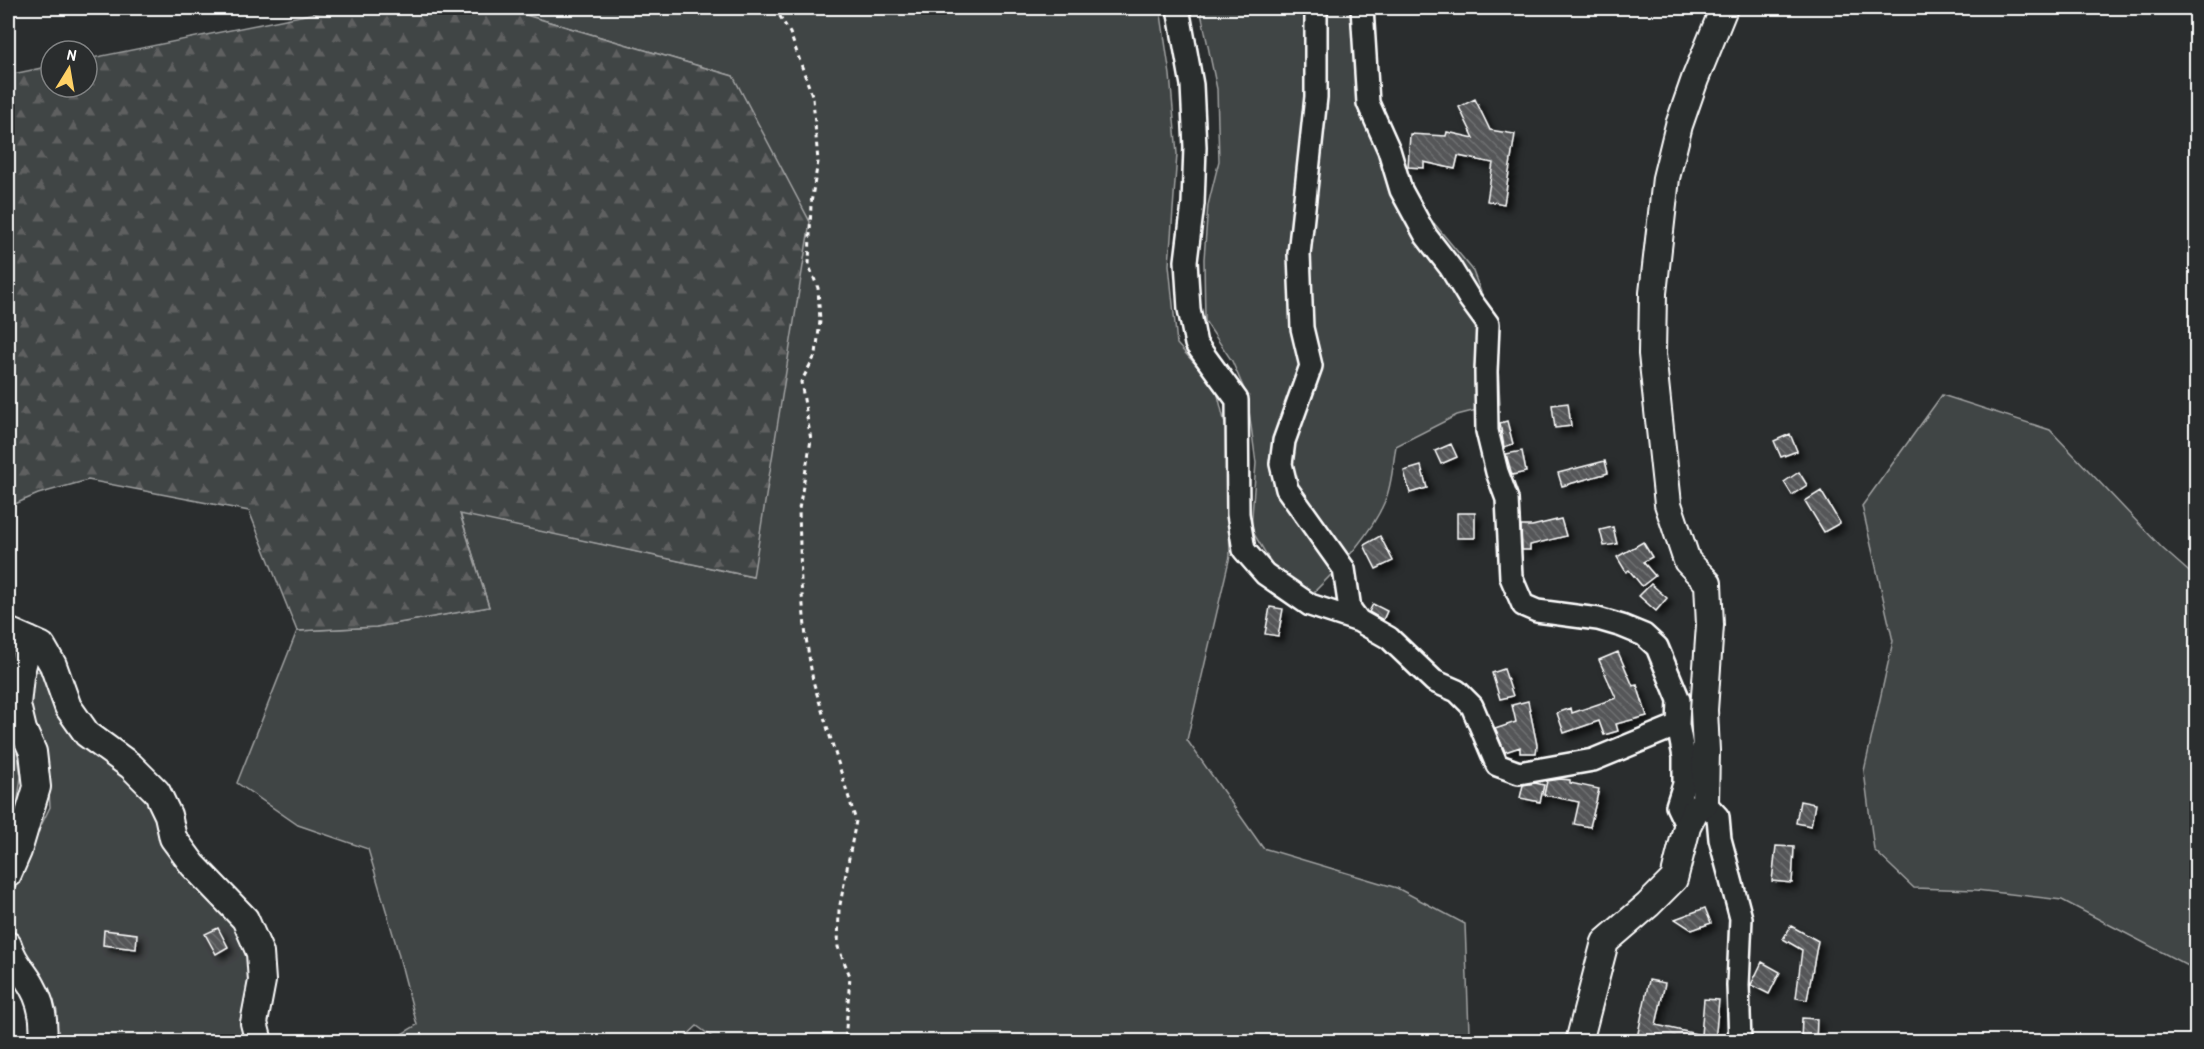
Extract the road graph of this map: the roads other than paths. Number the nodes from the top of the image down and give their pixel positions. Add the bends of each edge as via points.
1 (1178, 8) edge
2 (1316, 8) edge
3 (1362, 8) edge
4 (1724, 8) edge
5 (1359, 621) junction
6 (18, 636) edge
7 (1678, 725) junction
8 (1705, 803) junction
9 (1687, 827) junction
10 (8, 874) edge
11 (8, 945) edge
12 (43, 1041) edge
13 (259, 1041) edge
14 (1579, 1041) edge
15 (1740, 1041) edge

1 - 5 street via 1192,85 1195,147 1186,261 1189,309 1196,344 1237,400 1238,514 1244,550 1265,574 1310,605
2 - 5 street via 1316,97 1299,254 1302,328 1311,366 1284,441 1281,464 1287,489 1344,569 1350,609
3 - 7 street via 1368,103 1401,190 1426,236 1488,324 1487,431 1507,499 1510,577 1523,605 1537,611 1598,619 1644,635 1657,647 1667,667 1679,700
4 - 8 street via 1679,125 1666,178 1653,293 1652,354 1668,504 1687,561 1708,583
5 - 7 street via 1389,638 1434,681 1457,691 1472,706 1497,765 1519,773 1593,760
6 - 10 street via 17,705 33,752 37,787
6 - 13 street via 42,646 68,707 87,734 131,766 157,792 173,838 244,919 260,952 262,981 254,1023
7 - 9 street via 1684,784 1677,806
8 - 9 street via 1696,809
8 - 15 street via 1718,817 1741,918
9 - 14 street via 1674,879 1605,942
11 - 12 street via 13,961 32,985 41,1005

